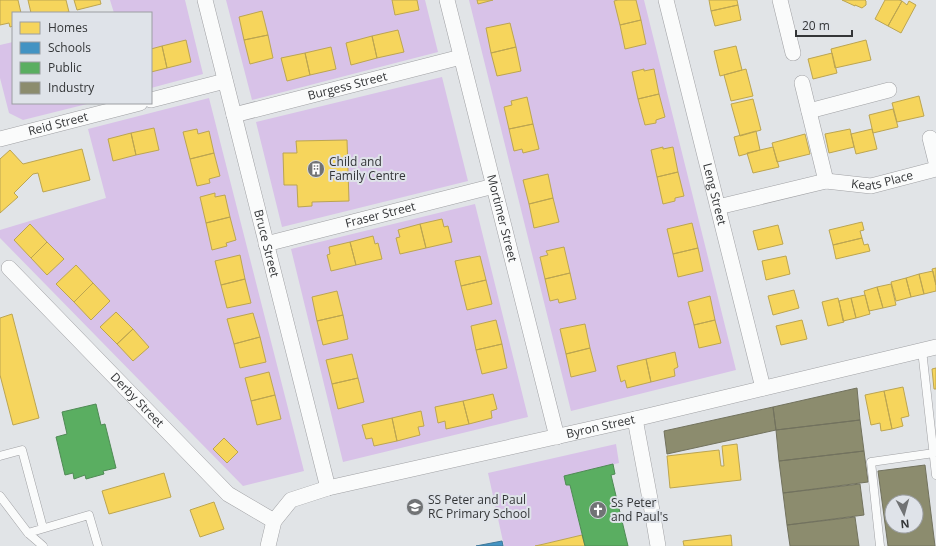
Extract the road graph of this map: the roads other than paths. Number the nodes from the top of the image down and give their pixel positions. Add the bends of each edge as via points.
1 (205, 0) edge
2 (447, 0) edge
3 (666, 0) edge
4 (780, 0) edge
5 (792, 53) dead end
6 (461, 57) junction
7 (225, 81) junction
8 (802, 83) dead end
9 (889, 90) dead end
10 (152, 100) edge
11 (136, 104) edge
12 (809, 111) junction
13 (234, 114) junction
14 (930, 138) dead end
15 (0, 139) edge
16 (936, 162) edge
17 (936, 169) edge
18 (826, 181) junction
19 (494, 186) junction
20 (718, 207) junction
21 (266, 244) junction
22 (9, 268) dead end
23 (929, 349) edge
24 (763, 388) junction
25 (635, 419) junction
26 (557, 437) junction
27 (934, 453) junction
28 (0, 456) edge
29 (936, 475) edge
30 (328, 488) junction
31 (0, 496) edge
32 (274, 521) junction
33 (43, 528) junction
34 (28, 533) junction
35 (43, 546) edge
36 (98, 546) edge
37 (268, 546) edge
38 (658, 546) edge
39 (880, 546) edge

1 - 7 street, Bruce Street
2 - 6 street, Mortimer Street
3 - 20 street, Leng Street
4 - 5 street
6 - 13 street, Burgess Street
6 - 19 street, Mortimer Street
7 - 10 street
7 - 13 street, Bruce Street
8 - 12 street
9 - 12 street
11 - 15 street, Reid Street
12 - 18 street
13 - 21 street, Bruce Street
14 - 16 street
17 - 18 street, Keats Place via 871,186
18 - 20 street, Keats Place
19 - 21 street, Fraser Street
19 - 26 street, Mortimer Street
20 - 24 street, Leng Street
21 - 30 street, Bruce Street
22 - 32 street, Derby Street via 228,494
23 - 24 street, Byron Street
23 - 27 lane
24 - 25 street, Byron Street
25 - 26 street, Byron Street
25 - 38 street
26 - 30 street, Byron Street
27 - 29 lane
27 - 39 lane via 871,462
28 - 33 lane via 22,450
30 - 32 street, Byron Street via 291,500
31 - 34 lane
32 - 37 street
33 - 34 lane
33 - 36 lane via 89,516
34 - 35 lane

